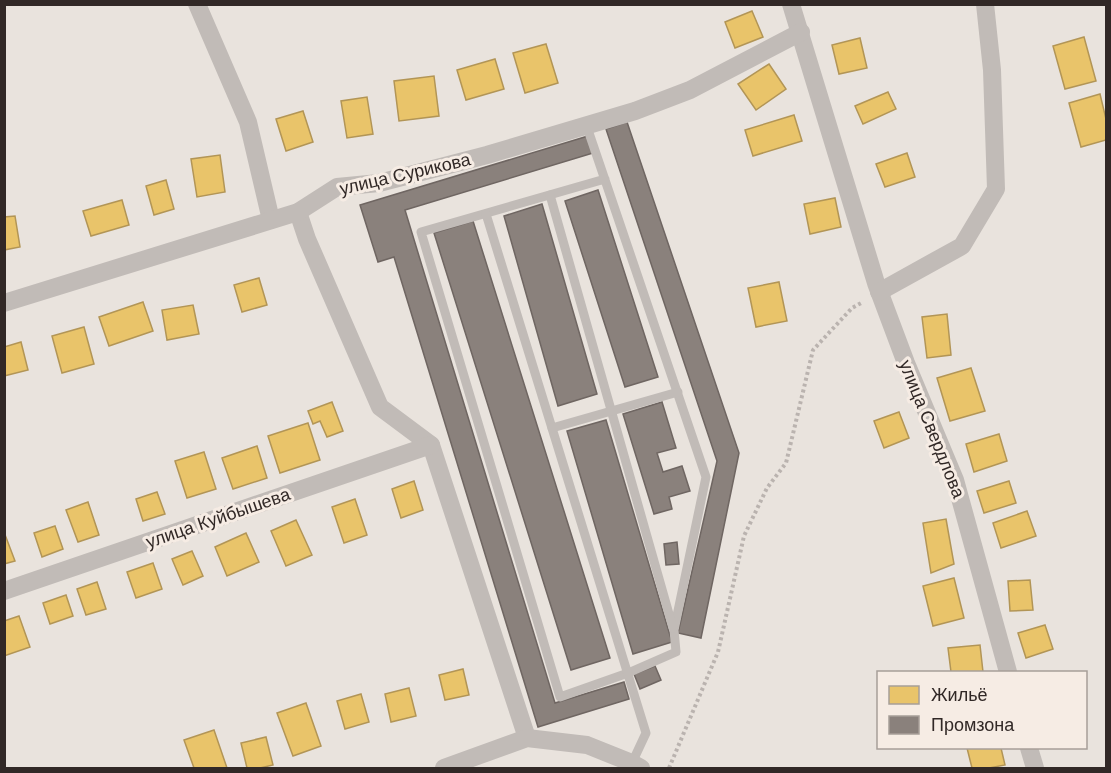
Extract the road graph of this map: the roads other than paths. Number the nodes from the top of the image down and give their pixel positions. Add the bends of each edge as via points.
1 (197, 4) edge
2 (791, 4) edge
3 (985, 4) edge
4 (801, 32) junction
5 (587, 127) junction
6 (605, 178) junction
7 (550, 195) junction
8 (298, 212) junction
9 (486, 214) junction
10 (271, 220) junction
11 (879, 292) junction
12 (4, 303) edge
13 (678, 392) junction
14 (612, 411) junction
15 (552, 428) junction
16 (431, 445) junction
17 (4, 591) edge
18 (674, 630) junction
19 (1008, 671) edge
20 (628, 673) junction
21 (527, 738) junction
22 (1030, 749) edge
23 (637, 766) edge
24 (444, 768) edge
25 (1035, 768) edge

1 - 10 street via 248,122
2 - 4 street, улица Свердлова
3 - 11 street via 992,70 996,189 962,246
4 - 5 street, улица Сурикова via 690,90
4 - 11 street, улица Свердлова
5 - 6 lane
5 - 8 street, улица Сурикова via 379,183 337,187
6 - 7 lane
6 - 13 lane
7 - 9 lane
7 - 14 lane
8 - 10 street, улица Сурикова
8 - 16 street via 380,407
9 - 15 lane
9 - 20 lane via 421,232 560,697
10 - 12 street, улица Сурикова
11 - 19 street, улица Свердлова via 955,480
13 - 14 lane
13 - 18 lane via 706,477
14 - 15 lane
14 - 18 lane
15 - 20 lane
16 - 17 street, улица Куйбышева
16 - 21 street
18 - 20 lane via 676,652
20 - 23 lane via 645,733
21 - 23 street via 587,745
21 - 24 street
22 - 25 street

